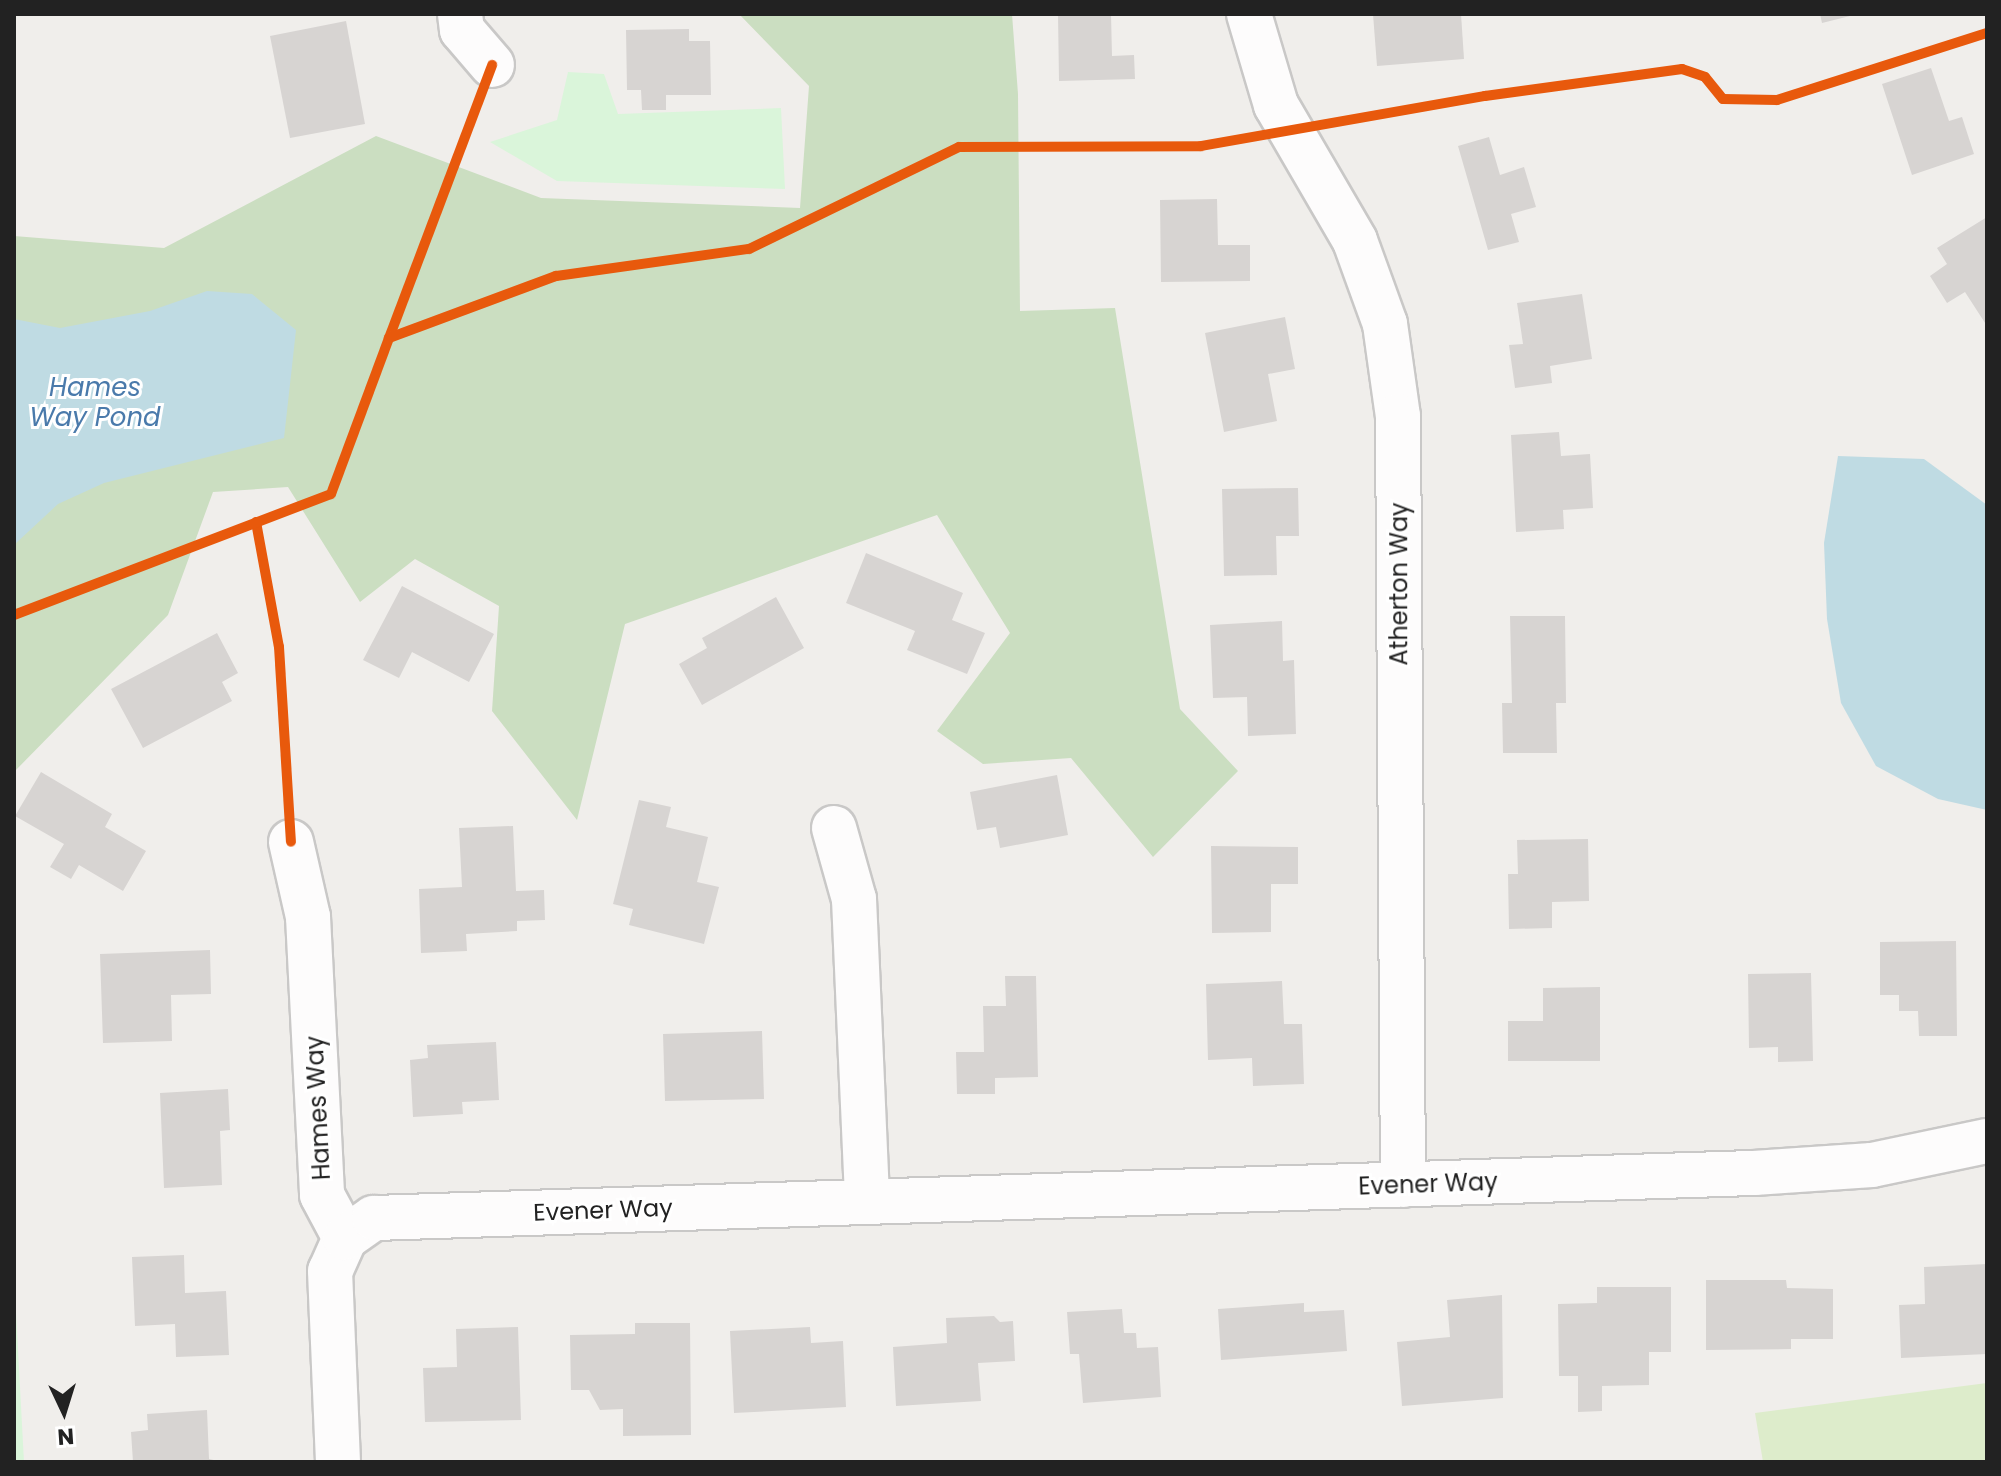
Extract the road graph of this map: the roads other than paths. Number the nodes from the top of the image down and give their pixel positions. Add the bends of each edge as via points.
1 (460, 14) edge
2 (1249, 14) edge
3 (492, 65) dead end
4 (834, 828) dead end
5 (291, 842) dead end
6 (1987, 1141) edge
7 (1403, 1185) junction
8 (867, 1201) junction
9 (345, 1238) junction
10 (338, 1462) edge

1 - 3 street via 462,30
2 - 7 street, Atherton Way via 1276,105 1355,241 1385,324 1398,416
4 - 8 street via 854,899
5 - 9 street, Hames Way via 308,917 322,1195
6 - 7 street, Evener Way via 1857,1166
7 - 8 street, Evener Way
8 - 9 street, Evener Way via 374,1218
9 - 10 street via 330,1271

